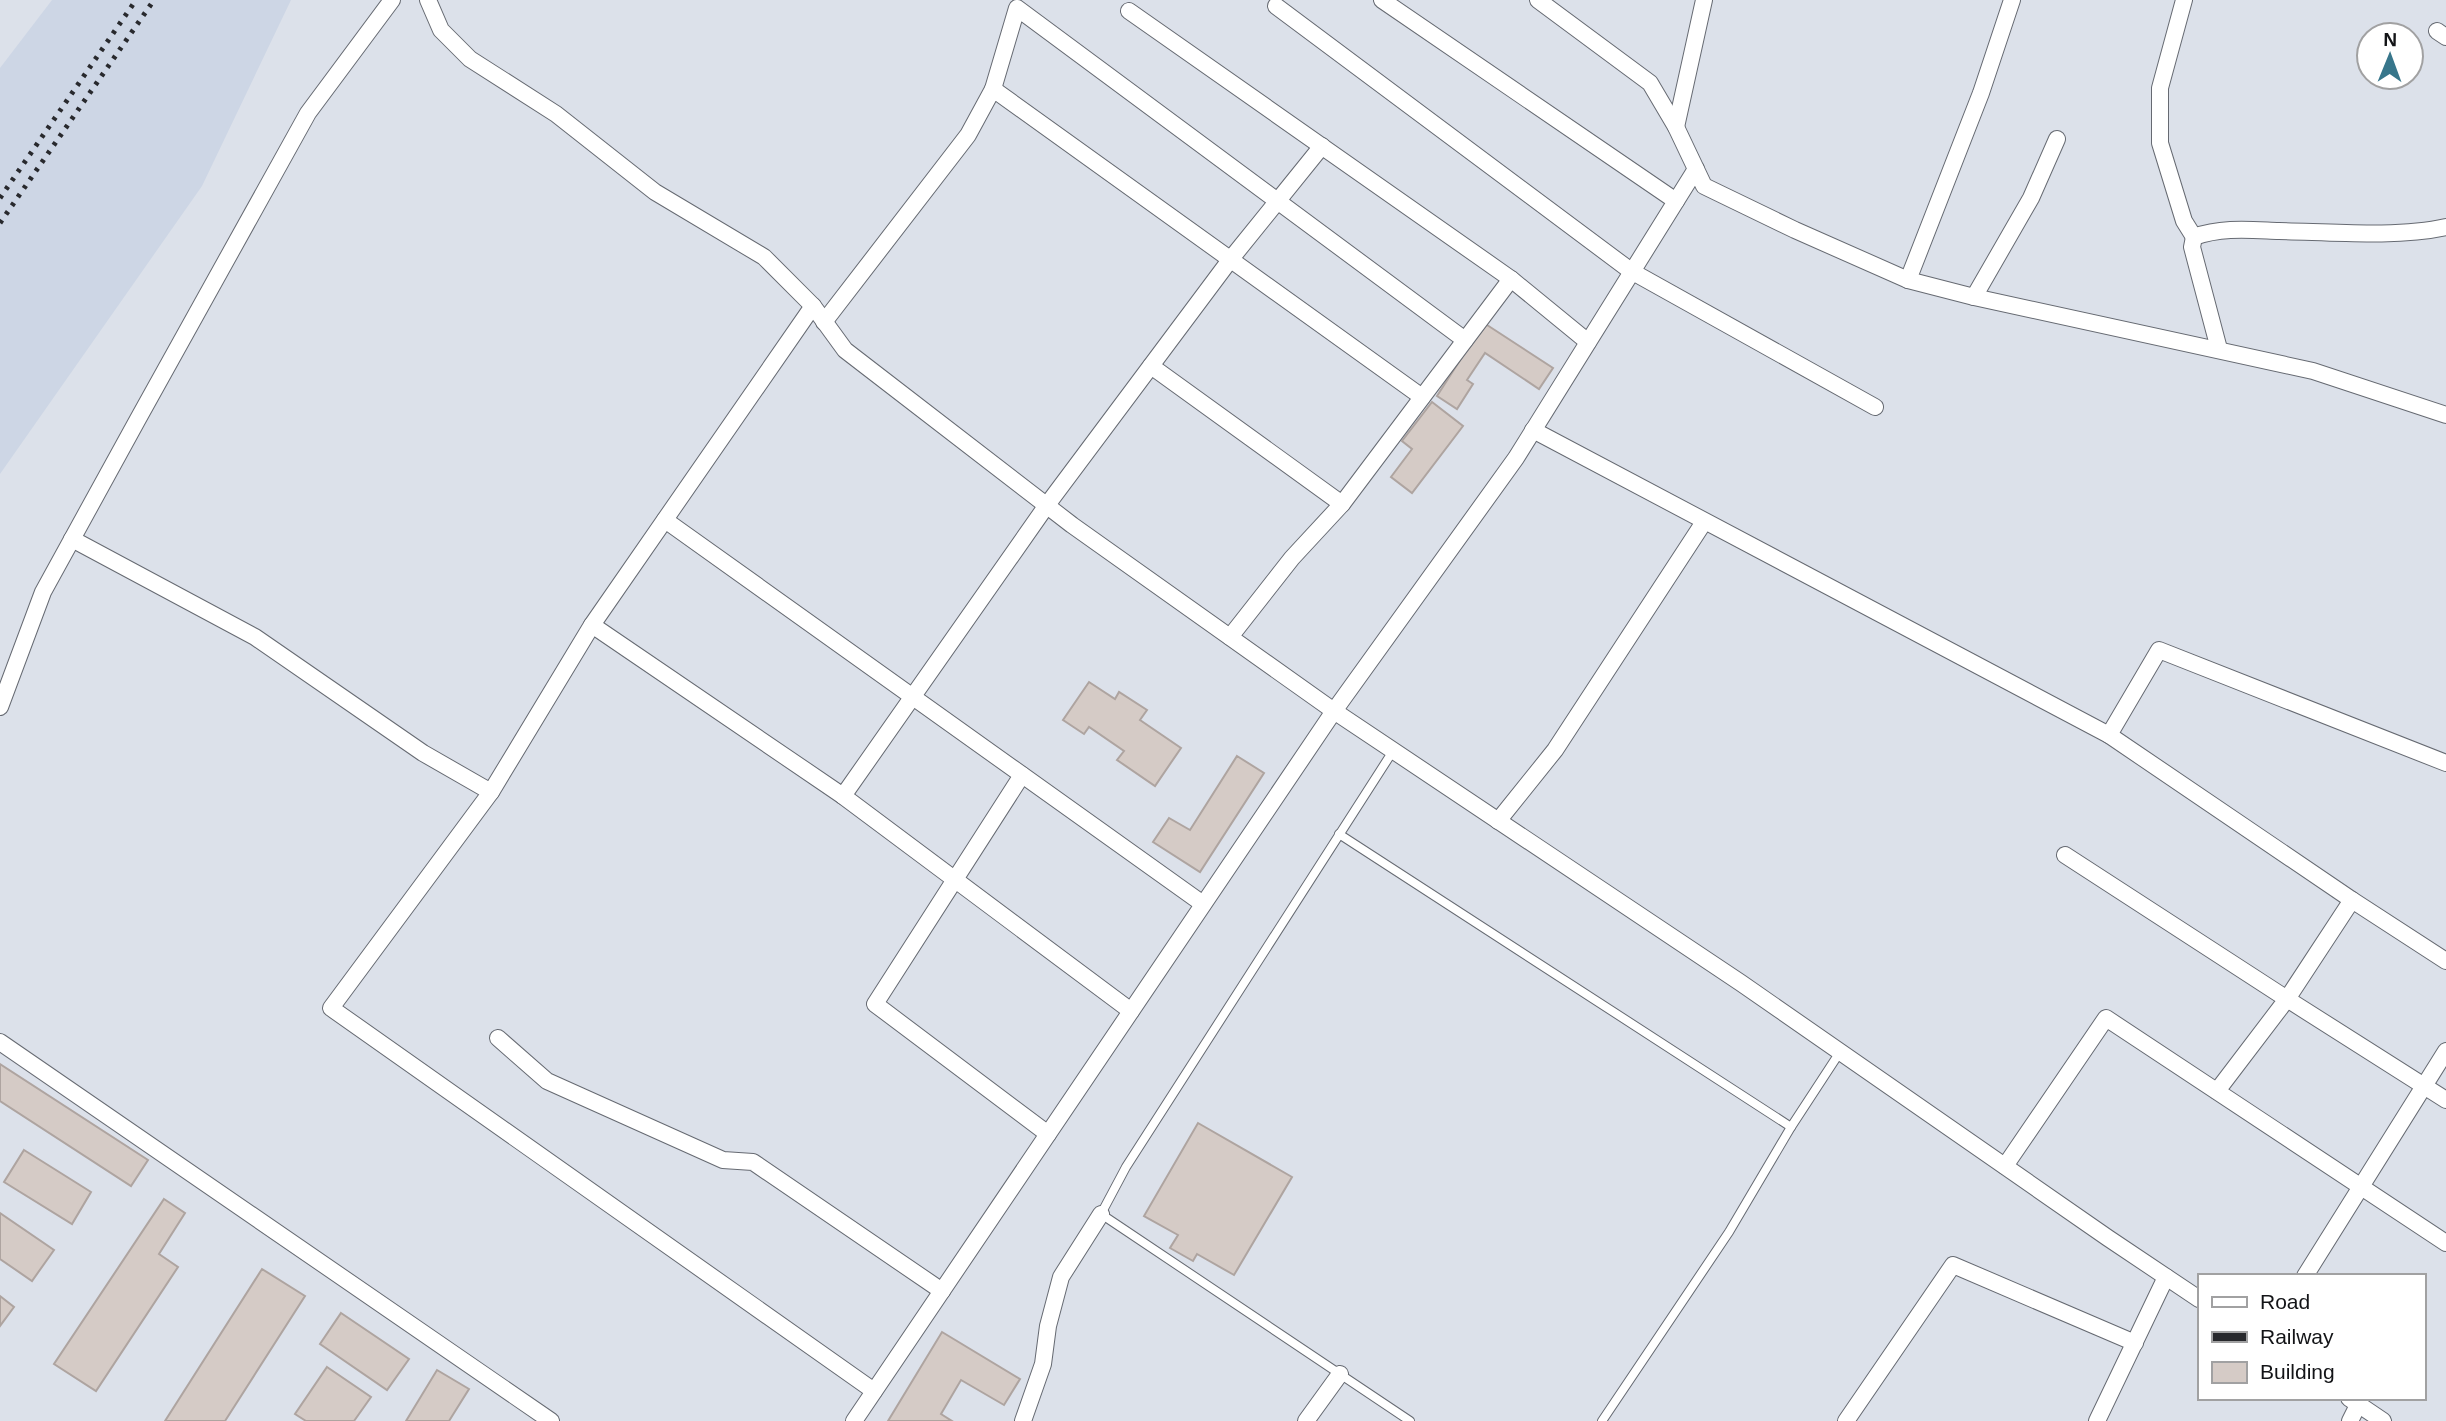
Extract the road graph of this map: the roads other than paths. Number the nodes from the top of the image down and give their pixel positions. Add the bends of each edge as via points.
1 (392, 0) edge
2 (428, 0) edge
3 (1382, 0) edge
4 (1538, 0) edge
5 (1704, 0) edge
6 (2012, 0) edge
7 (2184, 0) edge
8 (1276, 6) dead end
9 (1129, 12) dead end
10 (993, 89) junction
11 (1676, 127) junction
12 (2057, 139) dead end
13 (1322, 146) junction
14 (1696, 169) junction
15 (1278, 201) junction
16 (1676, 201) junction
17 (2446, 227) edge
18 (2194, 237) junction
19 (1230, 260) junction
20 (1632, 271) junction
21 (1511, 279) junction
22 (1908, 280) junction
23 (1974, 297) junction
24 (813, 306) junction
25 (824, 322) junction
26 (1465, 340) junction
27 (1588, 342) junction
28 (2219, 349) junction
29 (1151, 366) junction
30 (1422, 397) junction
31 (1875, 407) dead end
32 (2446, 415) edge
33 (1533, 430) junction
34 (1342, 504) junction
35 (1047, 505) junction
36 (665, 520) junction
37 (1704, 522) junction
38 (72, 539) junction
39 (593, 625) junction
40 (1230, 637) junction
41 (912, 697) junction
42 (0, 707) edge
43 (1334, 711) junction
44 (2109, 735) junction
45 (1393, 751) junction
46 (2446, 763) edge
47 (1022, 775) junction
48 (491, 792) junction
49 (843, 796) junction
50 (1498, 821) junction
51 (1339, 834) junction
52 (2064, 855) dead end
53 (955, 879) junction
54 (2352, 901) junction
55 (1203, 904) junction
56 (2446, 961) edge
57 (2287, 999) junction
58 (1131, 1011) junction
59 (498, 1038) dead end
60 (0, 1042) edge
61 (2446, 1051) edge
62 (1840, 1052) junction
63 (2424, 1086) junction
64 (2217, 1091) junction
65 (2446, 1100) edge
66 (1791, 1127) junction
67 (1048, 1134) junction
68 (2004, 1167) junction
69 (2361, 1187) junction
70 (1101, 1214) junction
71 (2446, 1243) edge
72 (2306, 1274) edge
73 (2166, 1277) junction
74 (942, 1291) junction
75 (2198, 1298) edge
76 (2134, 1343) junction
77 (1340, 1374) junction
78 (874, 1391) junction
79 (2353, 1401) edge
80 (551, 1421) edge
81 (854, 1421) edge
82 (1023, 1421) edge
83 (1306, 1421) edge
84 (1410, 1421) edge
85 (1602, 1421) edge
86 (1846, 1421) edge
87 (2097, 1421) edge
88 (2350, 1421) edge
89 (2383, 1421) edge

1 - 38 street via 308,113
2 - 24 street via 441,30 470,60 556,114 655,192 764,257
3 - 16 street
4 - 11 street via 1650,83
5 - 11 street
6 - 22 street
7 - 18 street via 2160,88 2160,143 2184,221
8 - 20 street
9 - 13 street
10 - 15 street via 1017,8
10 - 19 street
10 - 25 street via 968,135
11 - 14 street
12 - 23 street via 2031,198
13 - 15 street
13 - 21 street
14 - 16 street
14 - 22 street via 1704,186
15 - 19 street
15 - 26 street
16 - 20 street
17 - 18 street via 2427,232 2338,233 2227,229
18 - 28 street via 2192,247
19 - 29 street
19 - 30 street
20 - 27 street
20 - 31 street
21 - 26 street
21 - 27 street
22 - 23 street
23 - 28 street
24 - 25 street
24 - 36 street
25 - 35 street via 845,350
26 - 30 street
27 - 33 street
28 - 32 street via 2313,371
29 - 34 street
29 - 35 street
30 - 34 street
33 - 37 street
33 - 43 street
34 - 40 street
35 - 40 street
35 - 41 street
36 - 39 street
36 - 41 street
37 - 44 street
37 - 50 street via 1555,750
38 - 42 street via 43,592
38 - 48 street via 255,637 423,753
39 - 48 street
39 - 49 street
40 - 43 street
41 - 47 street
41 - 49 street
43 - 45 street
43 - 55 street
44 - 46 street via 2159,650
44 - 54 street
45 - 50 street
45 - 51 lane
47 - 53 street
47 - 55 street
48 - 78 street via 331,1009
49 - 53 street
50 - 62 street
51 - 66 lane
51 - 70 lane via 1126,1167
52 - 57 street
53 - 58 street
53 - 67 street via 874,1004
54 - 56 street
54 - 57 street
55 - 58 street
57 - 63 street
57 - 64 street
58 - 67 street
59 - 74 street via 547,1081 723,1160 753,1162
60 - 80 street
61 - 63 street
62 - 66 lane
62 - 68 street
63 - 65 street
63 - 69 street
64 - 68 street via 2106,1017
64 - 69 street
66 - 85 lane via 1729,1232
67 - 74 street
68 - 73 street
69 - 71 street
69 - 72 street
70 - 77 lane
70 - 82 street via 1061,1277 1043,1364
73 - 75 street
73 - 76 street
74 - 78 street
76 - 86 street via 1953,1265
76 - 87 street
77 - 83 street
77 - 84 lane
78 - 81 street
79 - 88 street
79 - 89 street

